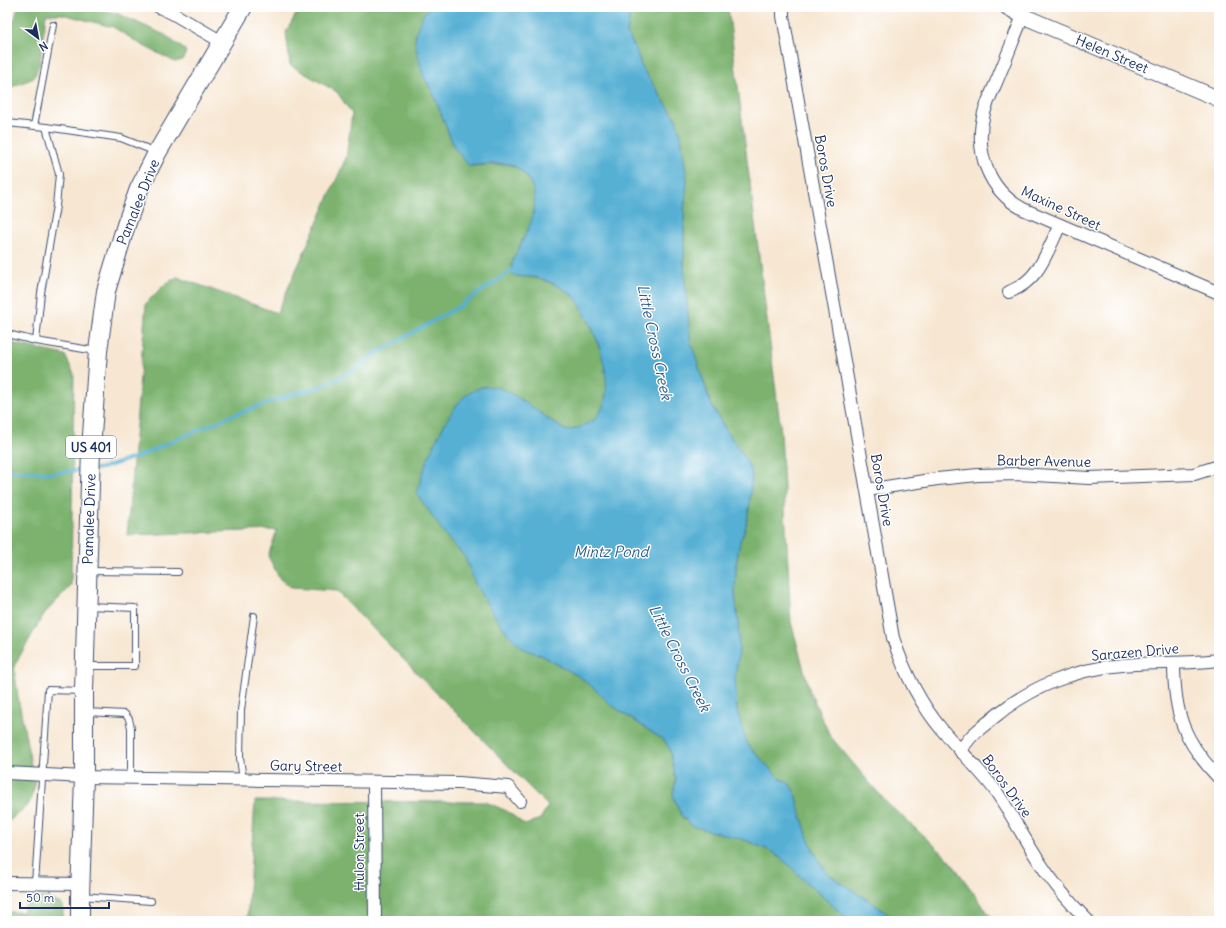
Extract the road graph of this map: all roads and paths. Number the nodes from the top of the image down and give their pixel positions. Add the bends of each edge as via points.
1 (159, 7) edge
2 (243, 7) edge
3 (783, 7) edge
4 (1007, 7) edge
5 (1023, 16) junction
6 (53, 25) dead end
7 (222, 42) junction
8 (1219, 99) edge
9 (7, 123) edge
10 (34, 126) junction
11 (46, 127) junction
12 (157, 152) junction
13 (1060, 225) junction
14 (1009, 292) dead end
15 (1219, 293) edge
16 (7, 334) edge
17 (36, 341) junction
18 (98, 352) junction
19 (1219, 466) edge
20 (867, 490) junction
21 (88, 571) junction
22 (178, 572) dead end
23 (87, 606) junction
24 (254, 616) dead end
25 (1219, 660) edge
26 (1174, 663) junction
27 (85, 666) junction
28 (84, 691) junction
29 (84, 712) junction
30 (962, 752) junction
31 (7, 773) edge
32 (42, 775) junction
33 (84, 777) junction
34 (131, 778) junction
35 (1219, 778) edge
36 (243, 780) junction
37 (374, 782) junction
38 (520, 801) dead end
39 (7, 883) edge
40 (35, 884) junction
41 (80, 890) junction
42 (151, 901) dead end
43 (80, 921) edge
44 (375, 921) edge
45 (1088, 921) edge

1 - 7 street
2 - 7 main road, Pamalee Drive / US 401
3 - 20 street, Boros Drive
4 - 5 street, Helen Street
5 - 8 street, Helen Street
5 - 13 street, Maxine Street via 984,112 981,145 983,160 993,183 1003,195 1023,209
6 - 10 lane
7 - 12 main road, Pamalee Drive / US 401
9 - 10 lane
10 - 11 lane
11 - 12 lane via 121,138
11 - 17 lane via 59,174
12 - 18 main road, Pamalee Drive / US 401 via 126,225 106,291
13 - 14 street via 1036,274 1024,285
13 - 15 street, Maxine Street
16 - 17 lane
17 - 18 lane
18 - 21 main road, Pamalee Drive / US 401
19 - 20 street, Barber Avenue via 1194,474 1172,475 1089,478 1018,474 978,475
20 - 30 street, Boros Drive via 893,638 898,653 923,704
21 - 22 lane
21 - 23 main road, Pamalee Drive / US 401
23 - 27 main road, Pamalee Drive / US 401
23 - 27 lane via 135,608 135,666
24 - 36 lane via 241,710 240,758
25 - 26 street, Sarazen Drive
26 - 30 street, Sarazen Drive via 1121,665 1089,670 1043,685 1002,710 965,742
26 - 35 street via 1174,689 1183,728 1200,756
27 - 28 main road, Pamalee Drive / US 401
28 - 29 main road, Pamalee Drive / US 401
28 - 32 lane via 48,690
29 - 33 main road, Pamalee Drive / US 401
29 - 34 lane via 125,714 130,719
30 - 45 street, Boros Drive via 995,791 1018,824 1038,860
31 - 32 street, Gary Street
32 - 33 street, Gary Street
32 - 40 lane
33 - 34 street, Gary Street
33 - 41 main road, Pamalee Drive / US 401
34 - 36 street, Gary Street
36 - 37 street, Gary Street
37 - 38 street, Gary Street via 508,787
37 - 44 street, Hulon Street
39 - 40 street
40 - 41 street
41 - 42 lane
41 - 43 main road, Pamalee Drive / US 401

